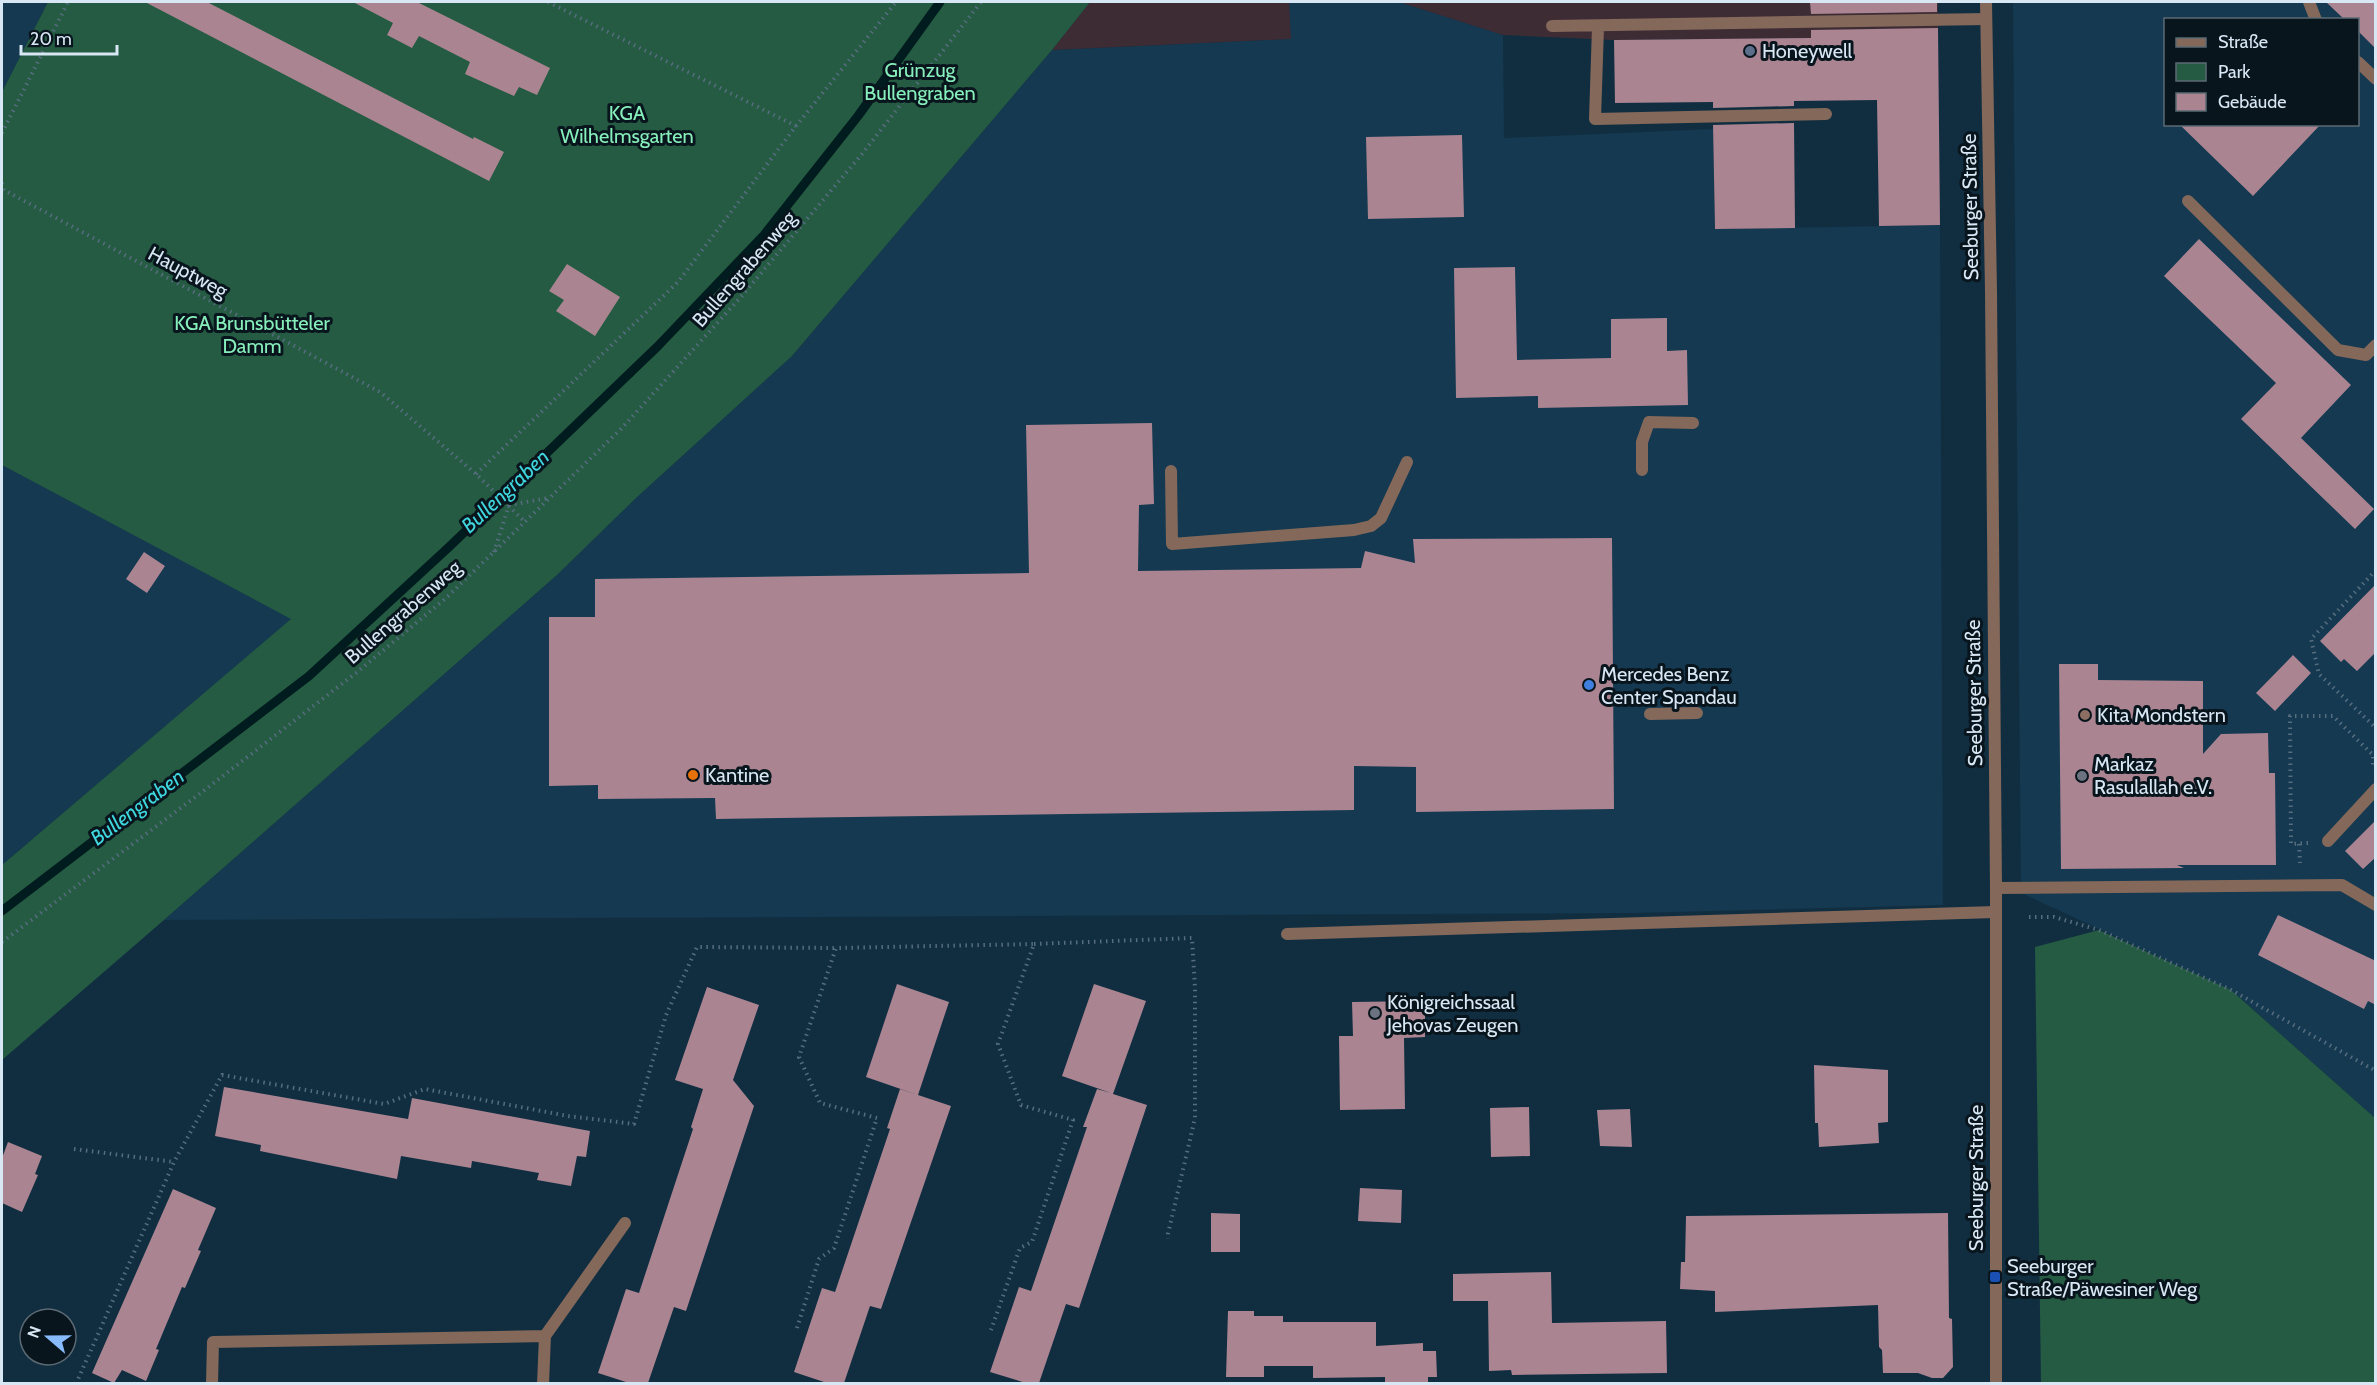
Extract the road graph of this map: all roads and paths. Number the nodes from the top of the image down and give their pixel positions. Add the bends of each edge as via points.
1 (68, 2) edge
2 (548, 2) edge
3 (897, 2) edge
4 (981, 2) edge
5 (1986, 2) edge
6 (2309, 2) edge
7 (2315, 18) edge
8 (1986, 19) junction
9 (1552, 26) dead end
10 (1598, 27) junction
11 (2359, 63) edge
12 (2376, 79) edge
13 (1827, 114) dead end
14 (796, 126) junction
15 (2, 133) edge
16 (2, 183) edge
17 (2188, 201) dead end
18 (2376, 345) edge
19 (1693, 423) dead end
20 (1407, 462) dead end
21 (1642, 470) dead end
22 (1171, 471) dead end
23 (476, 474) junction
24 (550, 498) junction
25 (508, 505) junction
26 (525, 522) junction
27 (494, 552) junction
28 (2376, 570) edge
29 (1697, 713) dead end
30 (1650, 714) dead end
31 (2376, 728) edge
32 (2374, 791) edge
33 (2328, 841) joint
34 (1996, 888) junction
35 (2376, 905) edge
36 (1995, 912) junction
37 (2029, 917) dead end
38 (1287, 934) dead end
39 (2, 942) edge
40 (1034, 944) junction
41 (836, 948) junction
42 (2376, 1071) edge
43 (74, 1149) dead end
44 (174, 1162) junction
45 (625, 1223) dead end
46 (1168, 1239) dead end
47 (797, 1328) dead end
48 (991, 1330) dead end
49 (545, 1336) junction
50 (76, 1383) edge
51 (212, 1383) edge
52 (543, 1383) edge
53 (1996, 1383) edge

1 - 15 path
2 - 14 path
3 - 14 path
4 - 24 path, Bullengrabenweg via 862,154 740,298 621,429
5 - 8 street, Seeburger Straße
6 - 7 street
8 - 10 street
8 - 34 street, Seeburger Straße
9 - 10 street
10 - 13 street via 1596,119
11 - 12 street
14 - 23 path via 678,282
16 - 23 path, Hauptweg via 4,190 380,392
17 - 18 street via 2338,350 2366,355
19 - 21 street via 1649,422 1642,442
20 - 22 street via 1381,518 1371,526 1172,544
23 - 25 path, Hauptweg
24 - 25 path
24 - 26 path, Bullengrabenweg
25 - 26 path, Hauptweg
25 - 27 path
26 - 27 path, Bullengrabenweg
27 - 39 path, Bullengrabenweg via 445,599 356,673
28 - 31 path via 2311,639 2319,674
29 - 30 street
32 - 33 street
32 - 33 path via 2373,755 2333,716 2290,716 2291,844
34 - 35 street via 2342,885
34 - 36 street, Seeburger Straße
36 - 38 street
36 - 53 street, Seeburger Straße
37 - 42 path via 2054,917 2099,930 2231,990
40 - 41 path
40 - 46 path via 1192,938 1195,1118
40 - 48 path via 998,1044 1021,1105 1073,1120 1032,1242 1020,1248
41 - 44 path via 697,947 666,1015 634,1124 568,1116 425,1089 384,1104 222,1075
41 - 47 path via 799,1057 820,1103 877,1118 834,1248 819,1259
43 - 44 path
44 - 50 path
45 - 49 street
49 - 51 street via 213,1342
49 - 52 street

